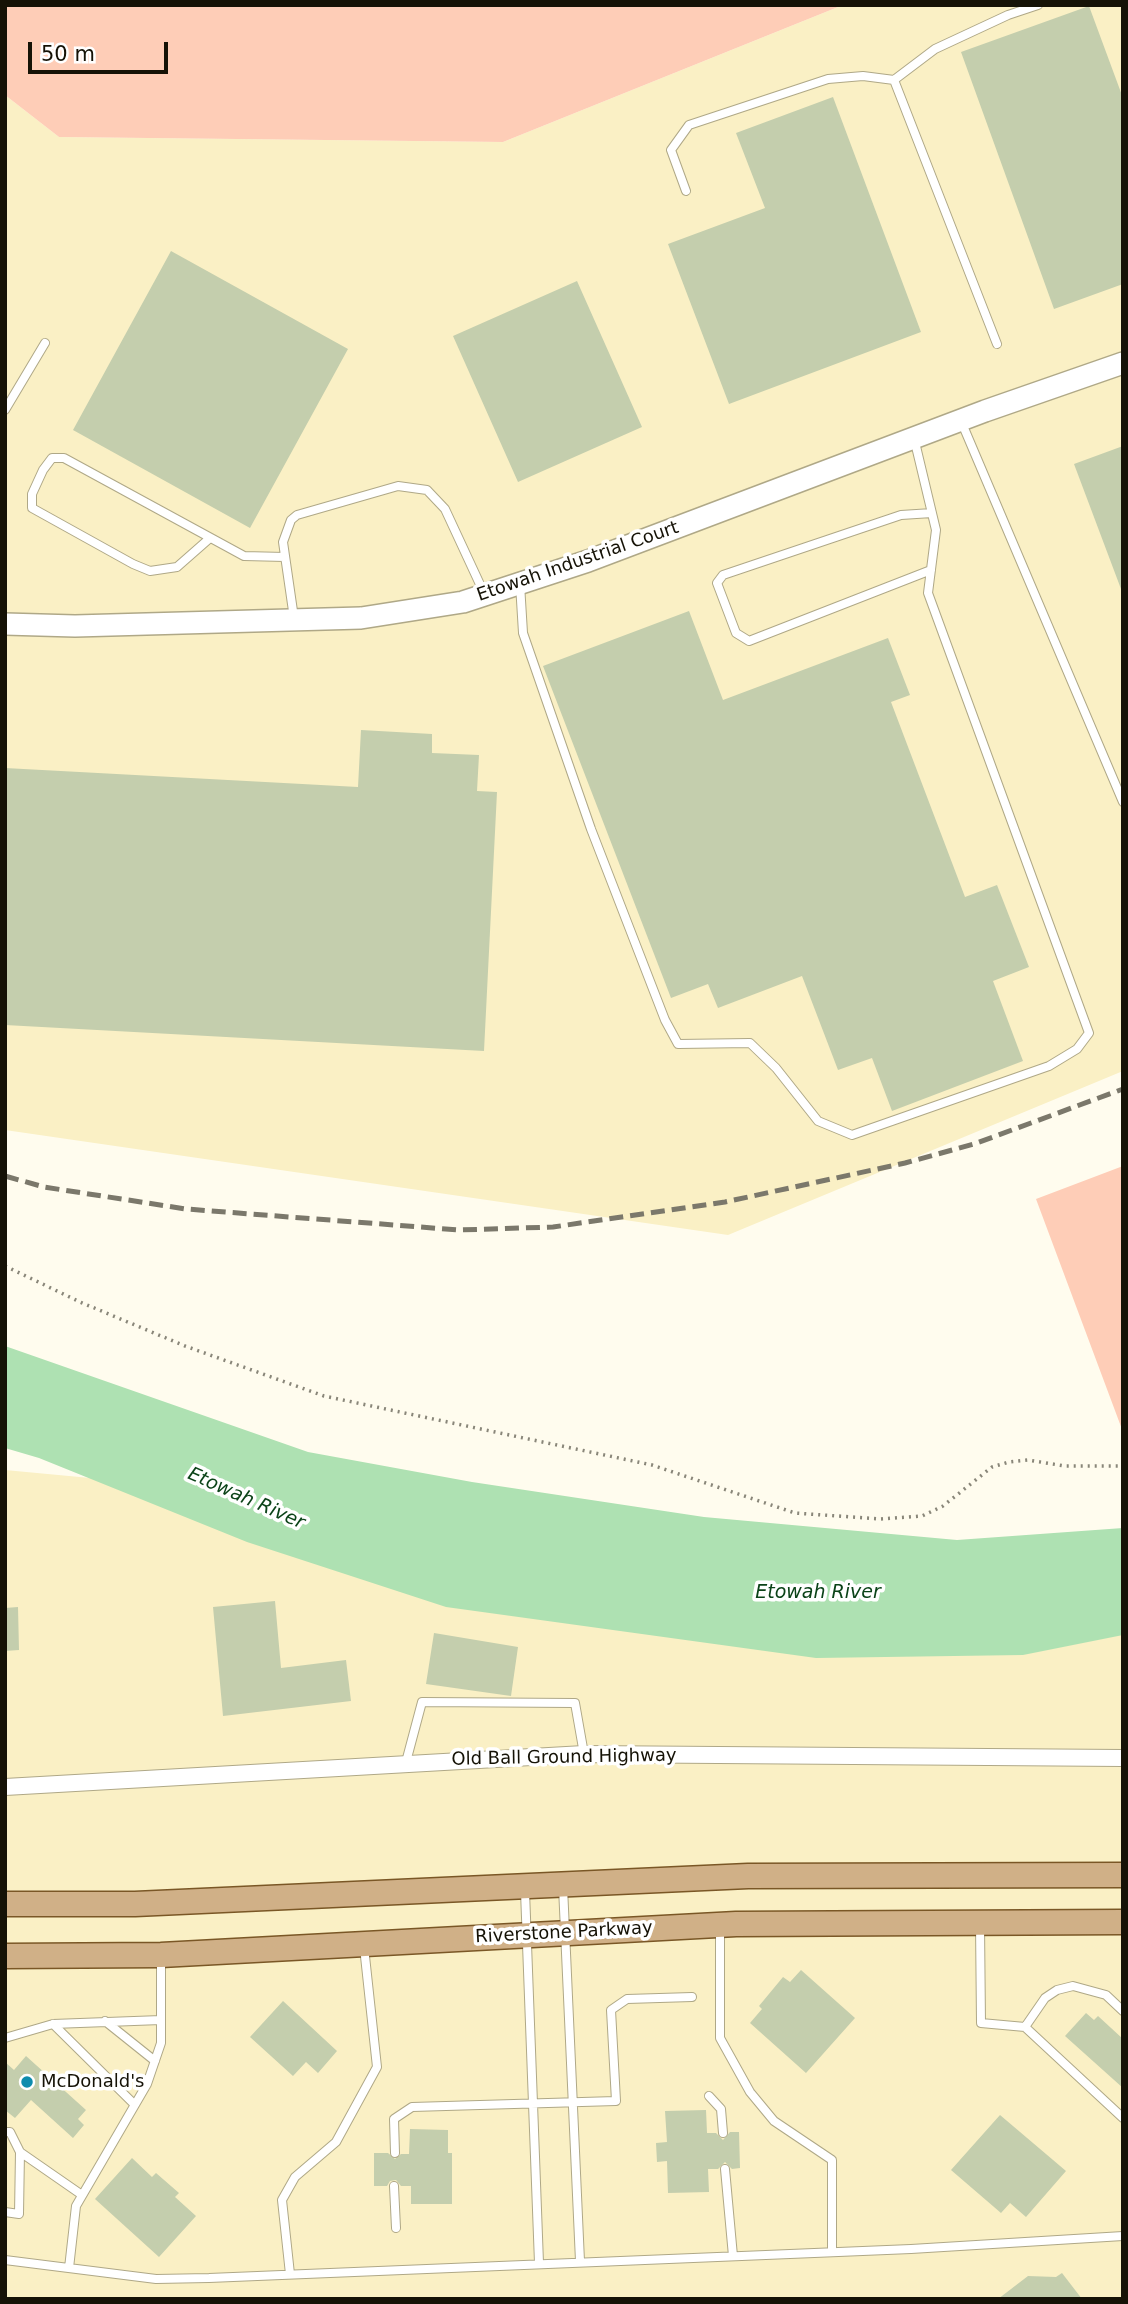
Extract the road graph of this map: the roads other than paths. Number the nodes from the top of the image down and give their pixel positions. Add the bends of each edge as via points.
1 (1038, 5) edge
2 (894, 80) junction
3 (687, 191) dead end
4 (46, 343) dead end
5 (997, 344) dead end
6 (1123, 363) edge
7 (5, 410) edge
8 (961, 421) junction
9 (914, 438) junction
10 (932, 513) junction
11 (210, 538) junction
12 (285, 557) junction
13 (931, 570) junction
14 (520, 583) junction
15 (485, 595) junction
16 (294, 620) junction
17 (5, 624) edge
18 (1123, 802) edge
19 (584, 1754) junction
20 (1123, 1758) edge
21 (405, 1762) junction
22 (5, 1787) edge
23 (1123, 1875) edge
24 (563, 1882) junction
25 (525, 1884) junction
26 (5, 1904) edge
27 (980, 1922) junction
28 (1118, 1924) edge
29 (720, 1925) junction
30 (565, 1933) junction
31 (527, 1934) junction
32 (364, 1944) junction
33 (160, 1955) junction
34 (5, 1956) edge
35 (692, 1997) dead end
36 (1123, 2011) edge
37 (161, 2020) junction
38 (105, 2021) junction
39 (53, 2024) junction
40 (1025, 2027) junction
41 (5, 2038) edge
42 (155, 2061) junction
43 (709, 2096) dead end
44 (533, 2102) junction
45 (573, 2102) junction
46 (134, 2104) junction
47 (1123, 2119) edge
48 (5, 2132) edge
49 (723, 2133) dead end
50 (20, 2152) junction
51 (395, 2153) dead end
52 (726, 2169) dead end
53 (394, 2186) dead end
54 (82, 2195) junction
55 (5, 2212) edge
56 (396, 2228) dead end
57 (1123, 2236) edge
58 (832, 2252) junction
59 (733, 2256) junction
60 (5, 2260) edge
61 (580, 2261) junction
62 (540, 2263) junction
63 (69, 2268) junction
64 (290, 2274) junction

1 - 2 lane via 935,48
2 - 3 lane via 863,76 828,79 689,125 671,149
2 - 5 lane
4 - 7 lane
6 - 8 street, Etowah Industrial Court
8 - 9 street, Etowah Industrial Court
8 - 18 lane
9 - 10 lane
9 - 14 street, Etowah Industrial Court
10 - 13 lane via 936,530
10 - 13 lane via 901,515 723,575 717,583 736,633 749,641
11 - 11 lane via 64,458 52,458 32,494 32,508 150,571 177,566
11 - 12 lane via 244,556
12 - 15 lane via 284,534 297,515 398,486 415,486 427,490 446,509
12 - 16 lane
13 - 14 lane via 928,593 1089,1033 1077,1049 1049,1066 852,1135 818,1121 750,1043 678,1044 591,830 523,633
14 - 15 street, Etowah Industrial Court
15 - 16 street, Etowah Industrial Court via 361,618
16 - 17 street, Etowah Industrial Court
19 - 20 street, Old Ball Ground Highway
19 - 21 street, Old Ball Ground Highway
19 - 21 lane via 575,1703 422,1702
21 - 22 street, Old Ball Ground Highway
23 - 24 main road via 748,1876
24 - 25 main road
24 - 30 lane
25 - 26 main road via 135,1904
25 - 31 lane
27 - 28 main road, Riverstone Parkway
27 - 29 main road, Riverstone Parkway
27 - 40 lane via 981,2023
29 - 30 main road, Riverstone Parkway
29 - 58 lane via 720,2038 750,2092 774,2121 832,2160
30 - 31 main road, Riverstone Parkway
30 - 45 lane
31 - 32 main road, Riverstone Parkway
31 - 44 lane
32 - 33 main road, Riverstone Parkway
32 - 64 lane via 377,2067 336,2142 295,2177 282,2200
33 - 34 main road, Riverstone Parkway
33 - 37 lane
35 - 45 lane via 627,1999 611,2010 616,2101
36 - 40 lane via 1106,1995 1073,1986 1045,1998
37 - 38 lane
37 - 42 lane
38 - 39 lane
38 - 42 lane
39 - 41 lane
39 - 46 lane
40 - 47 lane
42 - 46 lane
43 - 49 lane via 721,2109
44 - 45 lane
44 - 51 lane via 412,2107 394,2119
44 - 62 lane
45 - 61 lane
46 - 54 lane
48 - 50 lane via 10,2132
50 - 54 lane
50 - 55 lane via 19,2214
52 - 59 lane
53 - 56 lane
54 - 63 lane via 76,2206
57 - 58 lane
58 - 59 lane
59 - 61 lane
60 - 63 lane
61 - 62 lane
62 - 64 lane
63 - 64 lane via 156,2278

